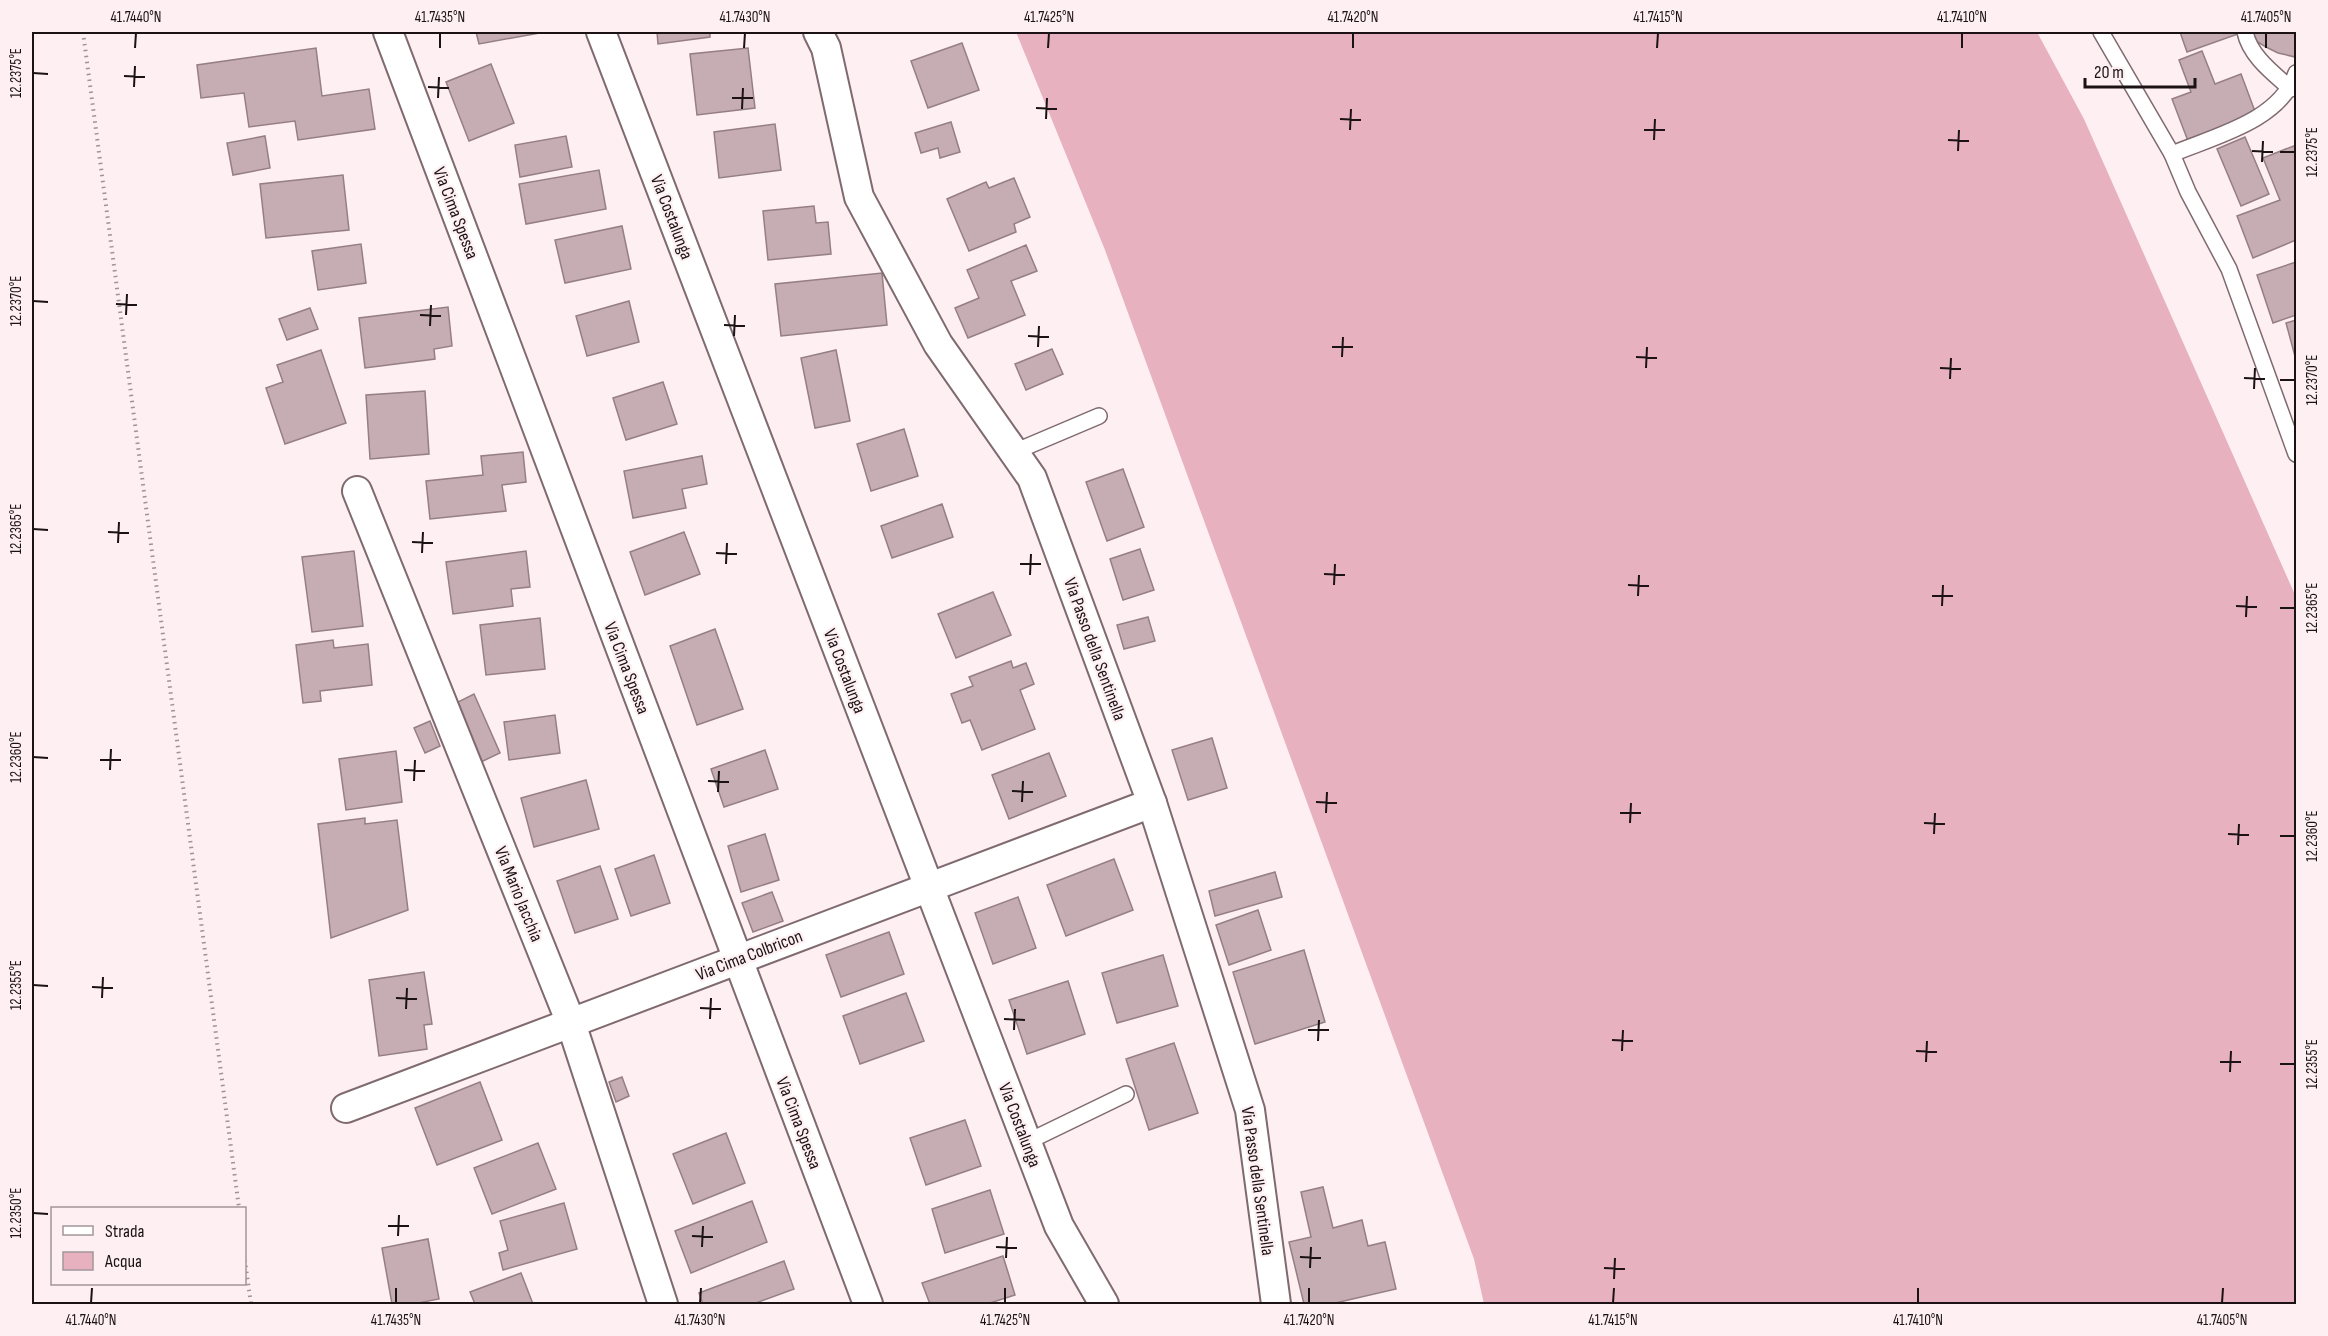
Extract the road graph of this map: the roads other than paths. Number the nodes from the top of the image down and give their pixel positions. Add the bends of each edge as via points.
1 (388, 32) edge
2 (601, 32) edge
3 (818, 32) edge
4 (2101, 32) edge
5 (2245, 32) edge
6 (2296, 73) edge
7 (2291, 89) junction
8 (2172, 154) junction
9 (1099, 416) dead end
10 (1014, 452) junction
11 (2296, 454) edge
12 (357, 491) dead end
13 (1152, 803) junction
14 (928, 887) junction
15 (737, 960) junction
16 (571, 1023) junction
17 (1126, 1095) dead end
18 (346, 1108) dead end
19 (1027, 1142) junction
20 (663, 1305) edge
21 (868, 1305) edge
22 (1104, 1305) edge
23 (1276, 1305) edge

1 - 15 street, Via Cima Spessa
2 - 14 street, Via Costalunga
3 - 10 street, Via Passo della Sentinella via 826,48 859,196 938,344
4 - 8 lane
5 - 7 lane via 2258,57
6 - 7 lane
7 - 8 lane via 2263,115
8 - 11 lane via 2232,277
9 - 10 lane
10 - 13 street, Via Passo della Sentinella via 1032,478
12 - 16 street, Via Mario Jacchia
13 - 14 street, Via Cima Colbricon
13 - 23 street, Via Passo della Sentinella via 1250,1110
14 - 15 street, Via Cima Colbricon
14 - 19 street, Via Costalunga
15 - 16 street, Via Cima Colbricon
15 - 21 street, Via Cima Spessa
16 - 18 street, Via Cima Colbricon
16 - 20 street, Via Mario Jacchia
17 - 19 lane
19 - 22 street, Via Costalunga via 1059,1226

